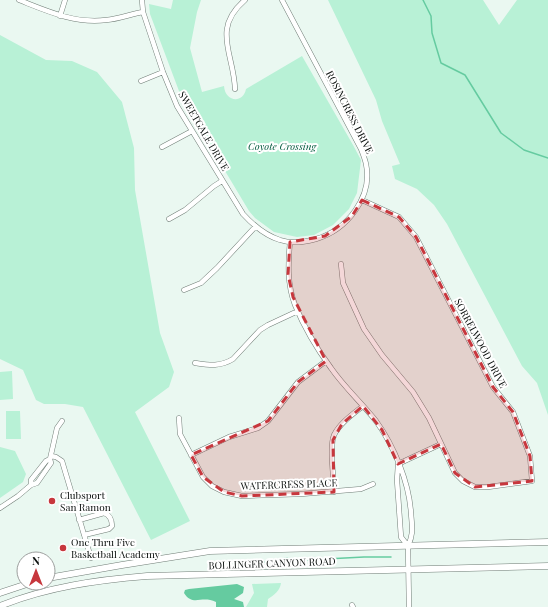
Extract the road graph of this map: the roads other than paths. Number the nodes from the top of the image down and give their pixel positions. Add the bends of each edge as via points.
1 (19, 0) edge
2 (65, 0) edge
3 (142, 0) edge
4 (245, 0) edge
5 (282, 0) edge
6 (143, 12) junction
7 (60, 16) junction
8 (164, 72) junction
9 (140, 81) dead end
10 (236, 89) dead end
11 (192, 131) junction
12 (162, 147) dead end
13 (222, 181) junction
14 (362, 200) junction
15 (169, 219) dead end
16 (255, 227) junction
17 (290, 242) junction
18 (341, 264) dead end
19 (184, 290) dead end
20 (298, 311) junction
21 (326, 361) junction
22 (195, 362) dead end
23 (363, 406) junction
24 (179, 418) dead end
25 (62, 421) dead end
26 (441, 444) junction
27 (191, 455) junction
28 (51, 457) junction
29 (398, 464) junction
30 (374, 484) dead end
31 (334, 492) junction
32 (0, 508) edge
33 (79, 520) junction
34 (84, 535) junction
35 (548, 542) edge
36 (408, 546) junction
37 (91, 558) dead end
38 (548, 566) edge
39 (408, 570) junction
40 (56, 577) edge
41 (16, 588) edge
42 (0, 593) edge
43 (0, 606) edge
44 (409, 607) edge

1 - 7 street
2 - 7 street
3 - 6 street, SWEETGALE DRIVE
4 - 10 street via 239,5 226,30 226,43
5 - 14 street, ROSINCRESS DRIVE via 361,149 366,164 367,181
6 - 7 street via 91,21
6 - 8 street, SWEETGALE DRIVE
8 - 9 street
8 - 11 street, SWEETGALE DRIVE via 177,106
11 - 12 street
11 - 13 street, SWEETGALE DRIVE
13 - 15 street via 185,210
13 - 16 street, SWEETGALE DRIVE via 243,214
14 - 17 street, ROSINCRESS DRIVE via 352,216 340,228 309,241
14 - 26 street, SORRELWOOD DRIVE via 399,217 416,238 493,387 513,412 530,456 532,481 475,487 455,473
16 - 17 street, SWEETGALE DRIVE via 280,240
16 - 19 street via 201,283
17 - 20 street via 289,281
18 - 26 street via 343,283 364,329 413,392
20 - 21 street
20 - 22 street via 260,330 230,361 220,365
21 - 23 street
21 - 27 street via 298,382 268,422
23 - 29 street via 388,439
23 - 31 street via 342,424 335,434 332,447
24 - 27 street, WATERCRESS PLACE via 180,434
25 - 28 street via 57,428
26 - 29 street
27 - 31 street, WATERCRESS PLACE via 203,477 212,486 224,492 242,496
28 - 32 street via 31,480 31,484
28 - 33 street via 62,461
29 - 36 street via 401,536
29 - 36 street via 410,503 412,537
30 - 31 street, WATERCRESS PLACE via 361,489
33 - 34 street
33 - 34 street via 104,513 112,521 109,529
34 - 37 street
35 - 36 main road, BOLLINGER CANYON ROAD
36 - 39 street
36 - 40 main road, BOLLINGER CANYON ROAD via 210,551
38 - 39 main road, BOLLINGER CANYON ROAD
39 - 43 main road, BOLLINGER CANYON ROAD via 122,578 60,588
39 - 44 street
41 - 42 main road

